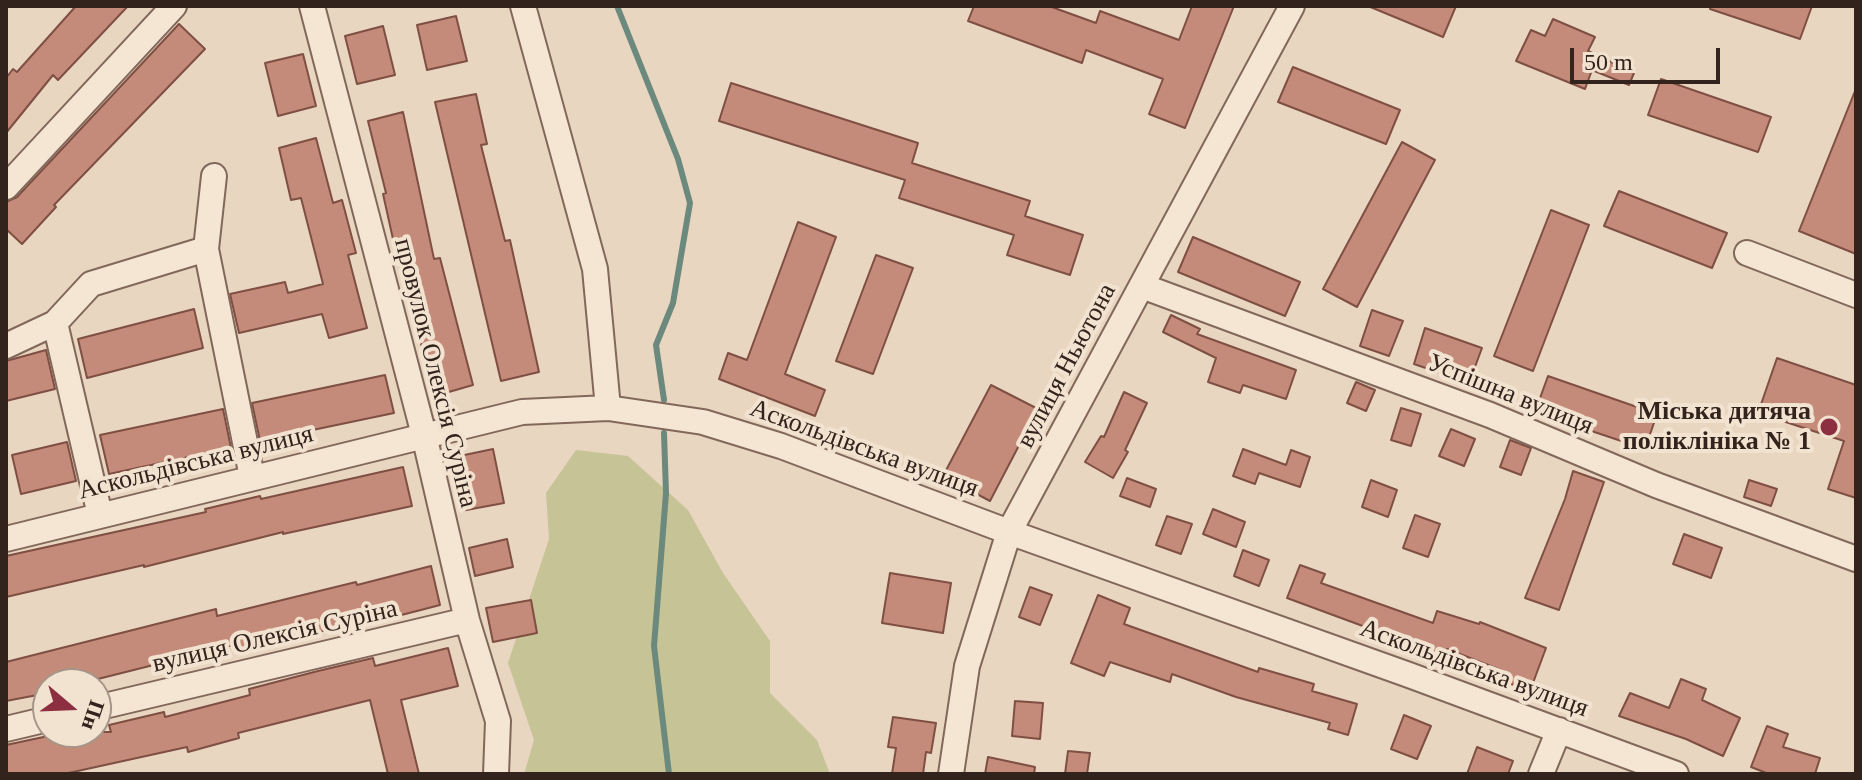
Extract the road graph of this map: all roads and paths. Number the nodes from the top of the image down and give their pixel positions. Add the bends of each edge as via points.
1 (174, 6) edge
2 (312, 6) edge
3 (523, 6) edge
4 (1292, 6) edge
5 (214, 176) dead end
6 (6, 187) edge
7 (206, 249) junction
8 (1747, 253) dead end
9 (1142, 286) junction
10 (1856, 295) edge
11 (55, 323) junction
12 (6, 346) edge
13 (608, 408) junction
14 (424, 435) junction
15 (252, 477) junction
16 (100, 515) junction
17 (1009, 532) junction
18 (6, 539) edge
19 (1856, 559) edge
20 (467, 620) junction
21 (112, 704) edge
22 (32, 723) edge
23 (6, 729) edge
24 (1559, 730) junction
25 (493, 768) edge
26 (951, 774) edge
27 (1541, 774) edge
28 (1676, 774) edge

1 - 6 street
2 - 14 street, провулок Олексія Суріна
3 - 13 street via 595,269
4 - 9 street, вулиця Ньютона
5 - 7 street
7 - 11 street via 91,284
7 - 15 street
8 - 10 street
9 - 17 street, вулиця Ньютона
9 - 19 street, Успішна вулиця
11 - 12 street
11 - 16 street
13 - 14 street, Аскольдівська вулиця via 522,412
13 - 17 street, Аскольдівська вулиця via 703,422 781,446
14 - 15 street, Аскольдівська вулиця
14 - 20 street, провулок Олексія Суріна
15 - 16 street, Аскольдівська вулиця
16 - 18 street, Аскольдівська вулиця
17 - 24 street, Аскольдівська вулиця
17 - 26 street, вулиця Ньютона via 967,666
20 - 21 street, вулиця Олексія Суріна
20 - 25 street, провулок Олексія Суріна via 498,721
22 - 23 street
24 - 27 street
24 - 28 street, Аскольдівська вулиця

